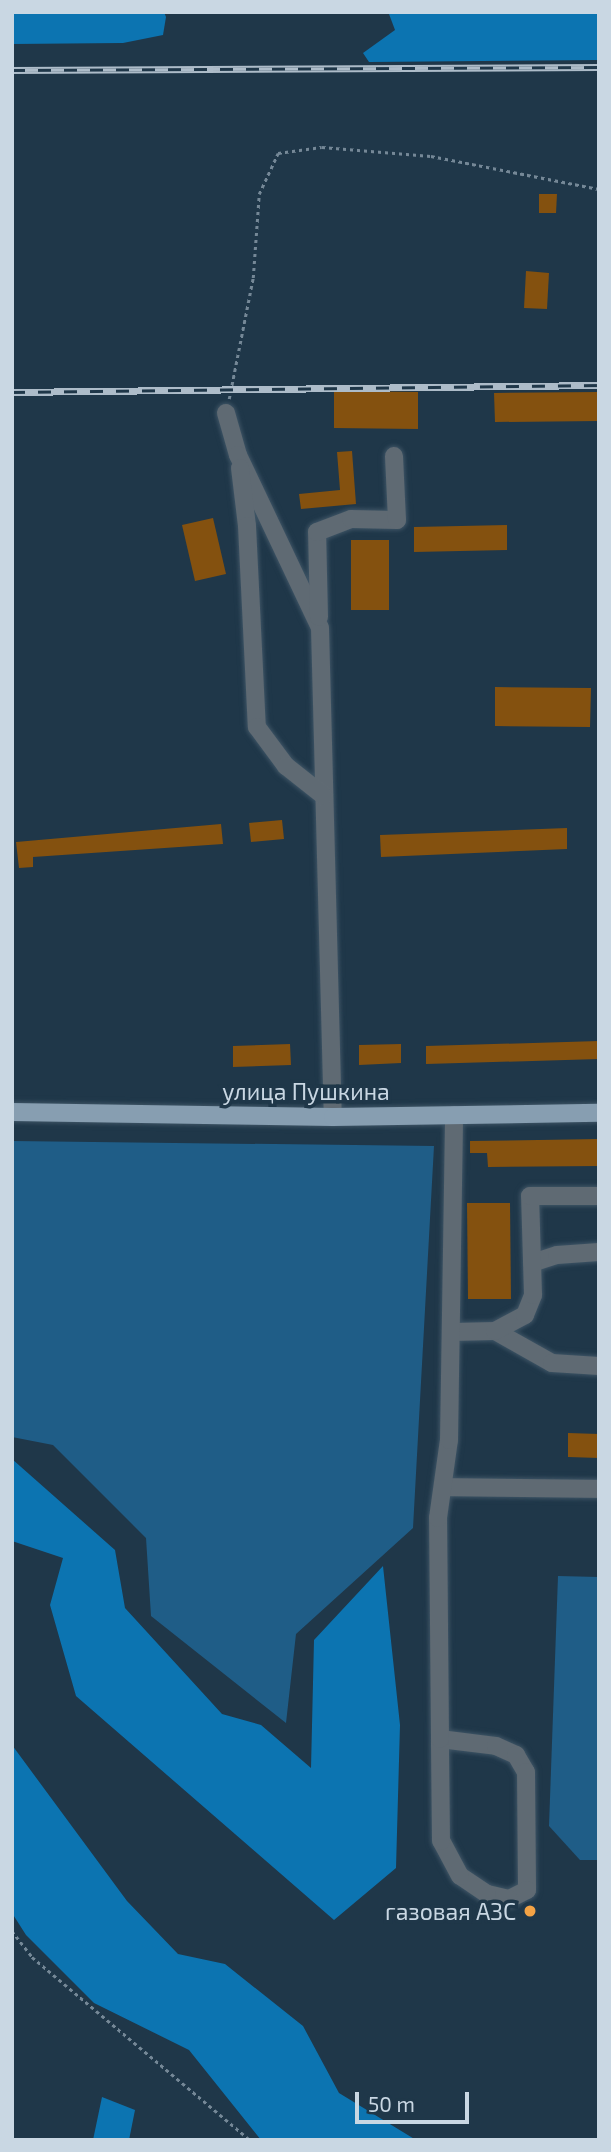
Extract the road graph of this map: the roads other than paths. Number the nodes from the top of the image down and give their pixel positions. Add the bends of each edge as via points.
1 (226, 413) road end
2 (238, 455) junction
3 (394, 456) dead end
4 (320, 628) junction
5 (324, 796) junction
6 (12, 1112) edge
7 (599, 1112) edge
8 (454, 1115) junction
9 (333, 1117) junction
10 (599, 1196) edge
11 (599, 1252) edge
12 (532, 1263) junction
13 (495, 1331) junction
14 (452, 1332) junction
15 (599, 1366) edge
16 (443, 1487) junction
17 (599, 1489) edge
18 (440, 1739) junction

1 - 2 lane
2 - 4 lane
2 - 5 lane via 247,526 257,727 286,766
3 - 4 lane via 397,520 351,519 317,532
4 - 5 lane
5 - 9 lane
6 - 9 main road, улица Пушкина
7 - 8 main road, улица Пушкина
8 - 9 main road, улица Пушкина
8 - 14 lane
10 - 12 lane via 530,1196
11 - 12 lane via 557,1255
12 - 13 lane via 533,1295 525,1315
13 - 14 lane
13 - 15 lane via 552,1363
14 - 16 lane
16 - 17 lane
16 - 18 lane via 438,1518
18 - 18 lane via 440,1841 460,1876 487,1894 509,1899 527,1890 526,1772 516,1755 496,1746

